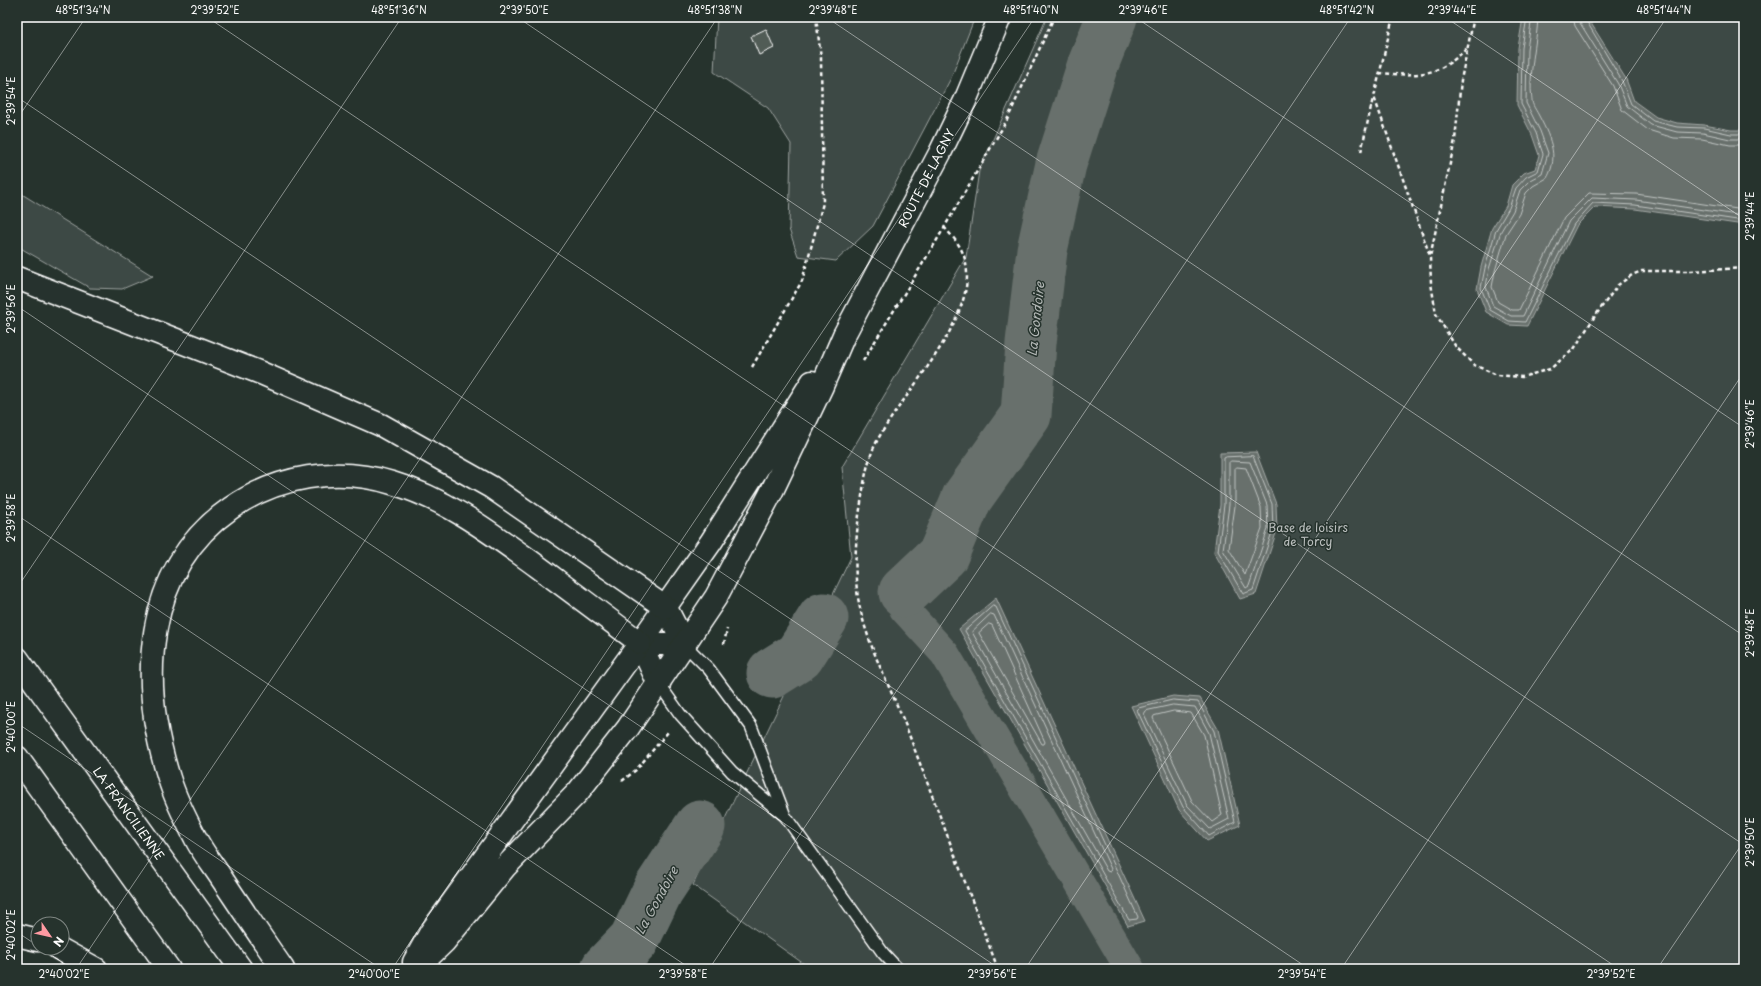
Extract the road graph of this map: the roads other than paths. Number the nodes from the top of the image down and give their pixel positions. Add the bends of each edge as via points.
1 (1000, 17) edge
2 (17, 278) edge
3 (844, 335) junction
4 (666, 608) junction
5 (640, 643) junction
6 (685, 645) junction
7 (17, 658) edge
8 (659, 684) junction
9 (17, 757) edge
10 (785, 816) junction
11 (17, 935) edge
12 (30, 938) edge
13 (70, 955) edge
14 (96, 969) edge
15 (169, 969) edge
16 (241, 969) edge
17 (283, 969) edge
18 (410, 969) edge
19 (416, 969) edge
20 (898, 969) edge

1 - 3 main road, ROUTE DE LAGNY via 940,153
2 - 4 main road via 261,373 381,425 491,487
3 - 4 main road
3 - 6 main road via 753,528 716,597
4 - 5 main road
4 - 6 main road
5 - 6 main road
5 - 8 main road
5 - 17 main road via 463,514 432,498 390,482 345,475 315,475 278,483 238,503 219,516 196,540 176,570 162,601 153,637 151,684 157,734 169,780 196,840
5 - 18 main road via 431,932
6 - 8 main road
6 - 10 lane via 709,669 751,726
7 - 16 main road, LA FRANCILIENNE
8 - 10 lane via 680,714 732,772
8 - 19 main road via 578,792 505,867 444,942
9 - 15 main road
10 - 20 lane
11 - 12 main road
13 - 14 main road

